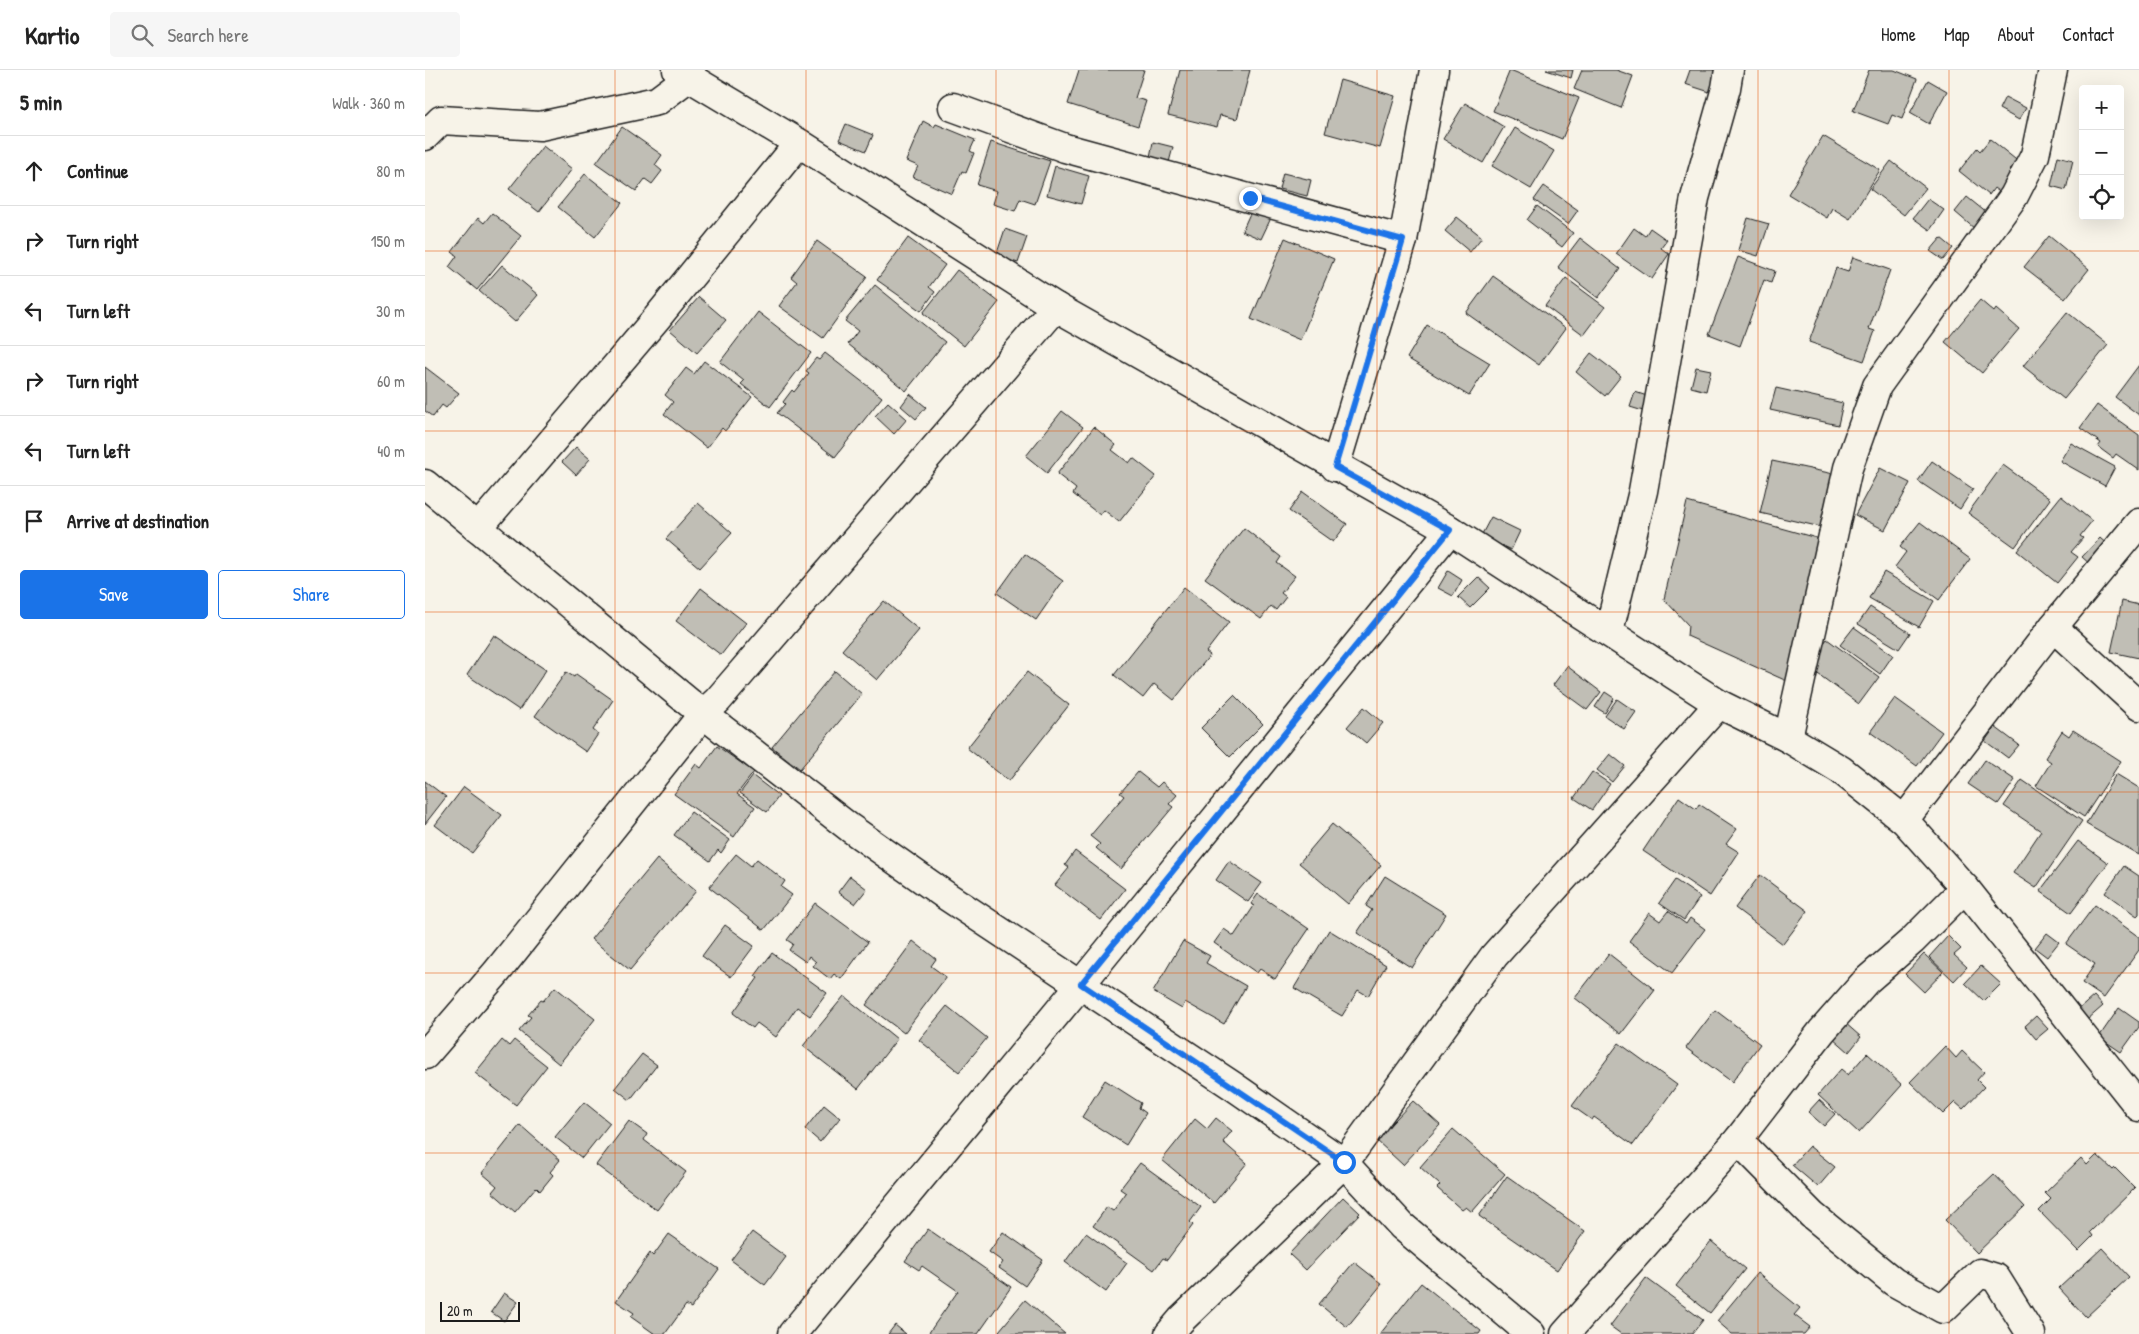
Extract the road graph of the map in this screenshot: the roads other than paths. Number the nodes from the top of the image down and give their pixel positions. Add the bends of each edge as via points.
1 (1434, 70) edge
2 (1729, 70) edge
3 (2053, 70) edge
4 (686, 72) edge
5 (953, 107) dead end
6 (425, 136) edge
7 (799, 143) junction
8 (1403, 240) junction
9 (1056, 307) junction
10 (1335, 467) junction
11 (425, 484) edge
12 (2139, 523) edge
13 (478, 528) junction
14 (1450, 530) junction
15 (2053, 627) junction
16 (1609, 631) junction
17 (1719, 704) junction
18 (2139, 706) edge
19 (703, 714) junction
20 (1788, 738) junction
21 (1904, 820) junction
22 (1965, 888) junction
23 (1081, 984) junction
24 (425, 1055) edge
25 (2138, 1100) edge
26 (1738, 1140) junction
27 (1344, 1162) junction
28 (792, 1334) edge
29 (1169, 1334) edge
30 (1531, 1334) edge
31 (1565, 1334) edge
32 (2031, 1334) edge

1 - 8 street
2 - 16 street via 1695,198 1643,491
3 - 20 street via 2035,155 2014,196 1877,386 1848,468
4 - 6 street via 657,101 540,126 441,120
4 - 7 street
5 - 8 street via 1065,148
7 - 9 street
7 - 13 street via 650,327
8 - 10 street
9 - 10 street
9 - 19 street via 719,700
10 - 14 street
11 - 13 street
12 - 15 street
13 - 19 street
14 - 16 street
14 - 23 street
15 - 18 street
15 - 21 street
16 - 17 street
17 - 20 street
17 - 27 street via 1494,956
19 - 23 street via 850,828
19 - 24 street via 496,973
20 - 21 street via 1841,770
21 - 22 street
22 - 25 street
22 - 26 street via 1865,981
23 - 27 street
23 - 28 street
26 - 31 street
26 - 32 street via 1812,1215 1894,1282 1943,1309 1980,1274 1996,1278
27 - 29 street
27 - 30 street via 1402,1226

